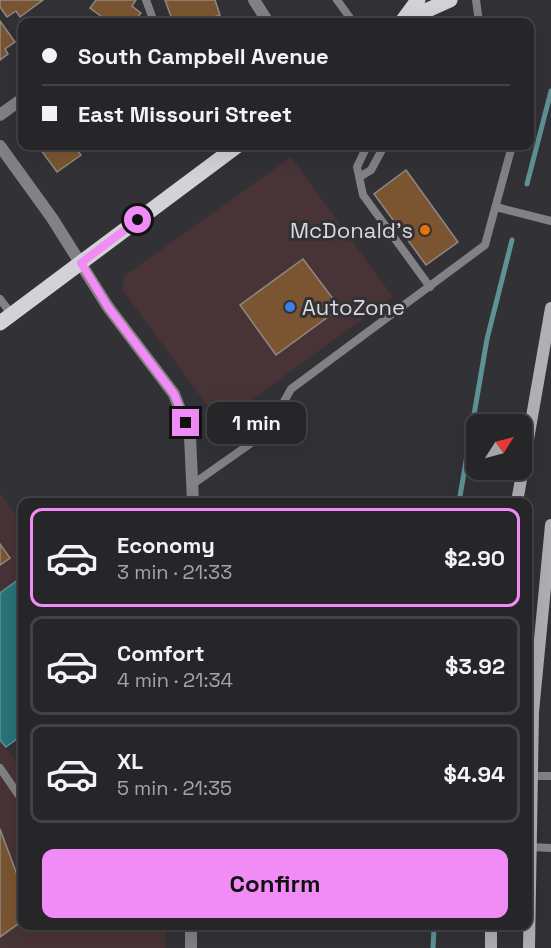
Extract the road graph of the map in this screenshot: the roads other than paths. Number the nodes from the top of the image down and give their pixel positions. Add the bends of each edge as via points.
1 (146, 0) edge
2 (254, 0) edge
3 (337, 0) edge
4 (418, 0) edge
5 (450, 0) edge
6 (476, 0) edge
7 (153, 18) edge
8 (265, 18) edge
9 (350, 18) edge
10 (406, 18) edge
11 (412, 18) edge
12 (478, 18) edge
13 (18, 102) edge
14 (0, 115) edge
15 (0, 146) edge
16 (229, 150) edge
17 (364, 150) edge
18 (382, 150) edge
19 (511, 150) edge
20 (361, 176) junction
21 (496, 207) junction
22 (551, 221) edge
23 (81, 263) junction
24 (430, 287) junction
25 (0, 299) edge
26 (551, 308) edge
27 (6, 319) edge
28 (193, 484) junction
29 (193, 498) edge
30 (518, 498) edge
31 (551, 529) edge
32 (546, 620) edge
33 (0, 768) edge
34 (532, 776) joint
35 (551, 776) edge
36 (18, 794) edge
37 (532, 847) edge
38 (551, 848) edge
39 (191, 930) edge
40 (491, 930) edge
41 (530, 930) edge
42 (190, 948) edge
43 (491, 948) edge
44 (530, 948) edge

1 - 7 lane
2 - 8 street
3 - 9 lane
4 - 10 main road
5 - 11 main road
6 - 12 lane
13 - 14 street
15 - 23 street
16 - 23 main road
17 - 20 lane via 357,167
18 - 20 lane via 370,170
19 - 21 lane
20 - 24 lane via 363,195
21 - 22 lane
21 - 24 lane via 485,245
23 - 27 main road
23 - 28 street via 108,307 174,394 193,453
24 - 28 lane via 291,389 267,432
25 - 27 lane
26 - 30 main road
28 - 29 street
31 - 32 main road
32 - 34 main road via 533,712
33 - 36 lane
34 - 35 lane
37 - 38 lane
39 - 42 street
40 - 43 main road
41 - 44 main road

